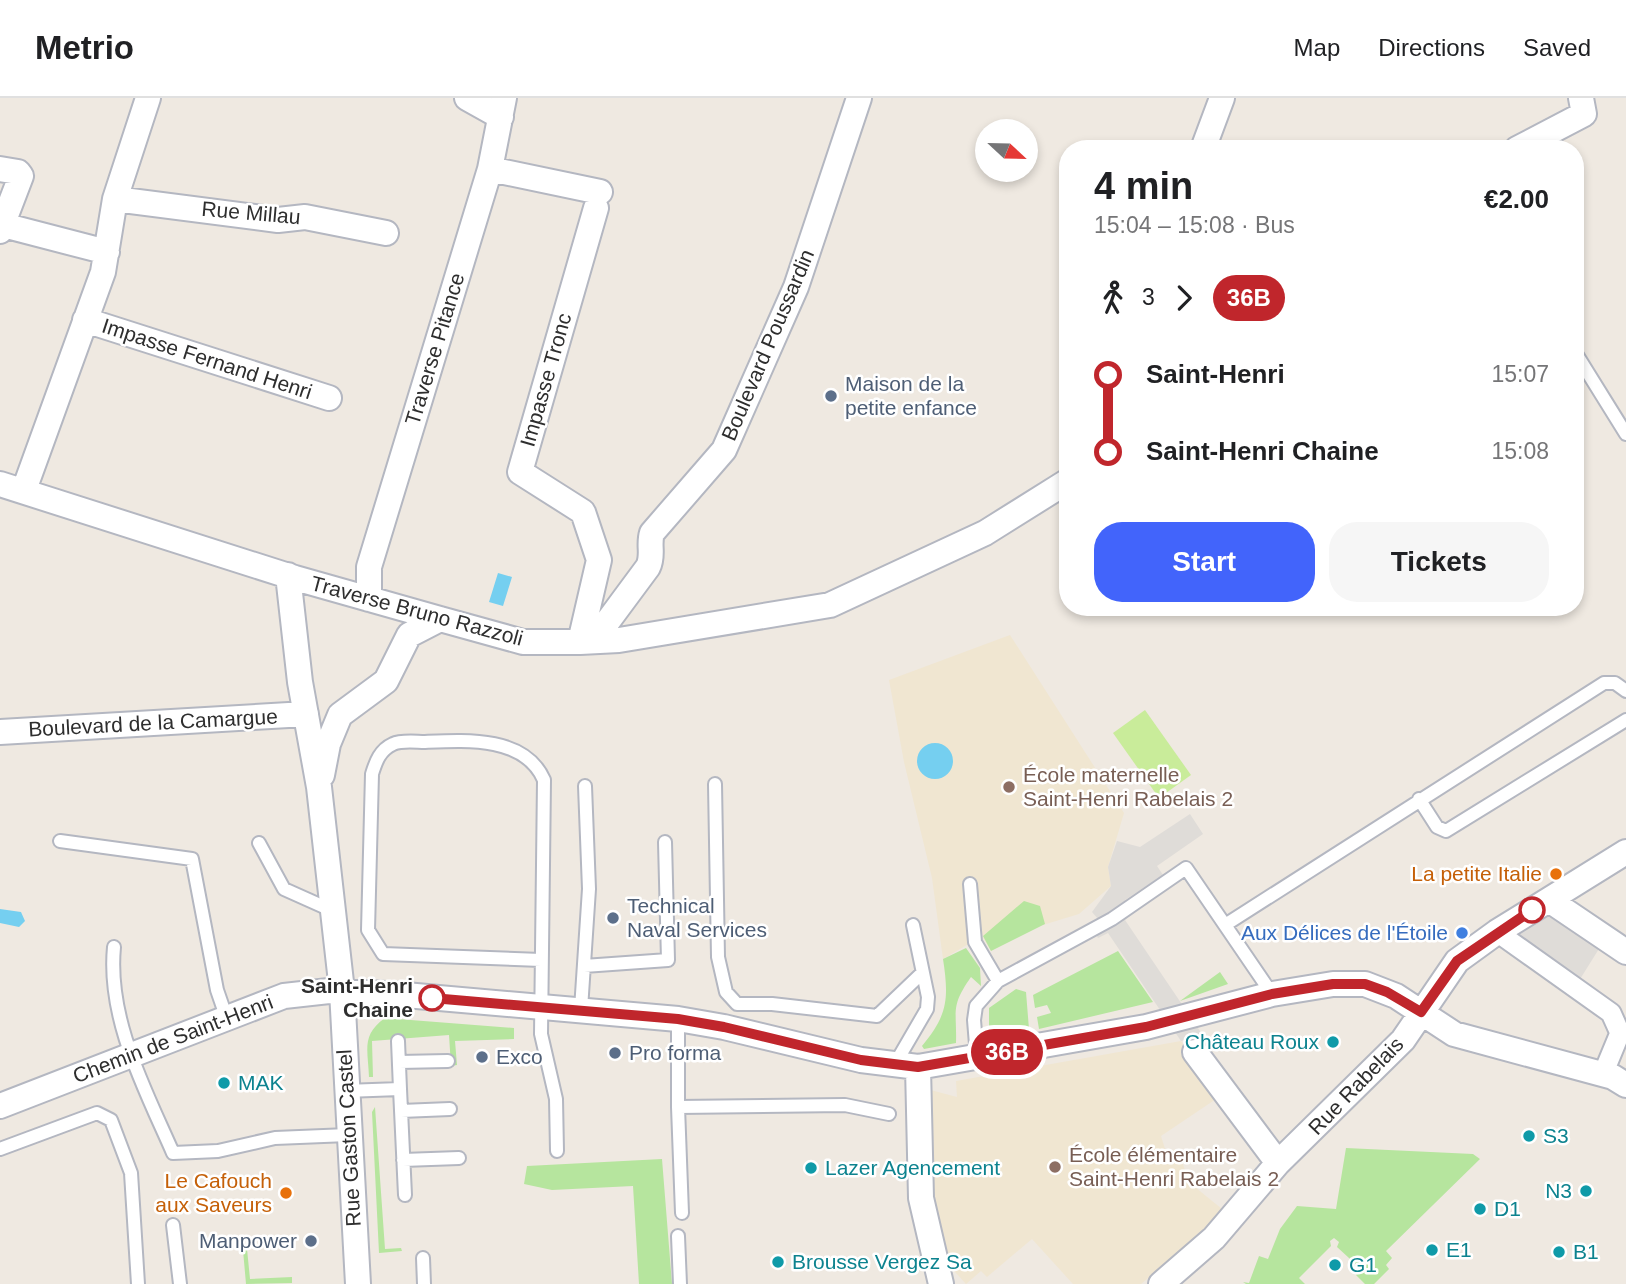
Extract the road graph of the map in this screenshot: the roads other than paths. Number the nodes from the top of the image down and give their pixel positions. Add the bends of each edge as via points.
1 (148, 98) edge
2 (467, 98) edge
3 (859, 98) edge
4 (1222, 98) edge
5 (1582, 106) edge
6 (503, 107) edge
7 (1206, 140) edge
8 (1531, 140) edge
9 (0, 169) edge
10 (490, 169) junction
11 (115, 199) junction
12 (2, 228) edge
13 (386, 233) dead end
14 (107, 251) junction
15 (85, 320) junction
16 (1584, 366) edge
17 (329, 398) dead end
18 (1626, 433) edge
19 (0, 484) edge
20 (1059, 487) edge
21 (24, 490) junction
22 (288, 575) junction
23 (369, 599) junction
24 (440, 619) junction
25 (590, 641) junction
26 (1626, 691) edge
27 (306, 714) junction
28 (341, 715) junction
29 (1626, 720) edge
30 (0, 732) edge
31 (715, 785) dead end
32 (585, 786) dead end
33 (319, 787) junction
34 (1419, 799) junction
35 (60, 841) dead end
36 (665, 842) dead end
37 (260, 843) dead end
38 (1626, 852) edge
39 (970, 884) dead end
40 (1549, 900) junction
41 (331, 910) junction
42 (913, 925) dead end
43 (1225, 925) junction
44 (1497, 932) junction
45 (114, 947) dead end
46 (1626, 952) edge
47 (541, 960) junction
48 (584, 966) junction
49 (921, 974) junction
50 (998, 981) junction
51 (342, 991) junction
52 (1272, 994) junction
53 (540, 1006) junction
54 (581, 1009) junction
55 (1421, 1012) junction
56 (228, 1019) junction
57 (678, 1019) junction
58 (398, 1041) dead end
59 (1195, 1052) dead end
60 (131, 1055) junction
61 (978, 1057) junction
62 (448, 1060) dead end
63 (399, 1062) junction
64 (906, 1066) junction
65 (1603, 1074) junction
66 (1626, 1085) edge
67 (400, 1089) junction
68 (345, 1091) junction
69 (0, 1106) edge
70 (678, 1107) junction
71 (450, 1109) dead end
72 (401, 1111) junction
73 (888, 1114) dead end
74 (348, 1135) junction
75 (0, 1149) edge
76 (557, 1151) dead end
77 (459, 1158) dead end
78 (403, 1160) junction
79 (1278, 1163) junction
80 (405, 1195) dead end
81 (682, 1213) dead end
82 (173, 1225) dead end
83 (678, 1236) dead end
84 (423, 1258) dead end
85 (138, 1284) edge
86 (180, 1284) edge
87 (358, 1284) edge
88 (424, 1284) edge
89 (680, 1284) edge
90 (941, 1284) edge
91 (1161, 1284) edge

1 - 11 street
2 - 6 street
3 - 25 street, Boulevard Poussardin via 796,287 724,450 652,533 648,566
4 - 7 street
5 - 8 street
6 - 10 street, Traverse Pitance
9 - 12 street via 21,176
10 - 23 street, Traverse Pitance via 369,567
10 - 25 street, Impasse Tronc via 598,200 520,472 583,512 599,560
11 - 13 street, Rue Millau via 278,220 305,217
11 - 14 street
12 - 14 street
14 - 15 street
15 - 17 street, Impasse Fernand Henri
15 - 21 street
16 - 18 lane
19 - 21 street, Traverse Bruno Razzoli
20 - 25 street, Traverse Bruno Razzoli via 985,533 830,605
21 - 22 street, Traverse Bruno Razzoli
22 - 23 street, Traverse Bruno Razzoli
22 - 27 street
23 - 24 street, Traverse Bruno Razzoli
24 - 25 street, Traverse Bruno Razzoli via 523,642
24 - 28 street via 409,635 386,681
26 - 34 lane via 1615,683 1604,683
27 - 28 lane via 322,718
27 - 30 street, Boulevard de la Camargue
27 - 33 street
28 - 33 street via 328,744
29 - 34 lane via 1446,831 1437,827
31 - 49 lane via 718,957 726,992 737,1004 877,1016
32 - 48 lane via 589,889
33 - 41 street, Rue Gaston Castel
34 - 43 lane
35 - 56 lane via 192,859 216,990
36 - 48 lane via 668,960
37 - 41 lane via 284,889
38 - 40 street, Rue Rabelais
39 - 50 lane via 975,942
40 - 44 street, Rue Rabelais
40 - 46 street
41 - 51 street, Rue Gaston Castel
42 - 49 lane
43 - 50 lane via 1186,868 1112,919
43 - 52 lane
44 - 55 street, Rue Rabelais via 1457,961
44 - 65 street via 1611,1013 1620,1033
45 - 60 lane via 112,974
47 - 47 lane via 544,780 537,763 516,751 469,740 394,743 377,756 372,774 368,930 383,954
47 - 53 lane
48 - 54 lane
49 - 64 lane via 928,997
50 - 61 lane via 976,1006
51 - 53 street, Chemin de Saint-Henri
51 - 56 street, Chemin de Saint-Henri via 284,996
51 - 68 street, Rue Gaston Castel
52 - 55 street, Chemin de Saint-Henri via 1365,984
52 - 61 street, Chemin de Saint-Henri via 1146,1027
53 - 54 street, Chemin de Saint-Henri
53 - 76 lane via 541,1034 556,1099
54 - 57 street, Chemin de Saint-Henri
55 - 65 street, Chemin de Saint-Henri via 1454,1034
55 - 79 street, Rue Rabelais via 1403,1040
56 - 60 street, Chemin de Saint-Henri
57 - 64 street, Chemin de Saint-Henri
57 - 70 lane
58 - 63 lane
59 - 79 street
60 - 69 street, Chemin de Saint-Henri
60 - 74 lane via 173,1153 218,1151 275,1138
61 - 64 street, Chemin de Saint-Henri
62 - 63 lane
63 - 67 lane
64 - 90 street via 921,1198
65 - 66 street, Chemin de Saint-Henri
67 - 68 lane
67 - 72 lane
68 - 74 street, Rue Gaston Castel
70 - 73 lane via 845,1105
70 - 81 lane
71 - 72 lane
72 - 78 lane
74 - 87 street, Rue Gaston Castel
75 - 85 lane via 97,1113 111,1120 131,1173
77 - 78 lane
78 - 80 lane
79 - 91 street, Rue Rabelais via 1214,1238
82 - 86 lane
83 - 89 lane
84 - 88 lane

